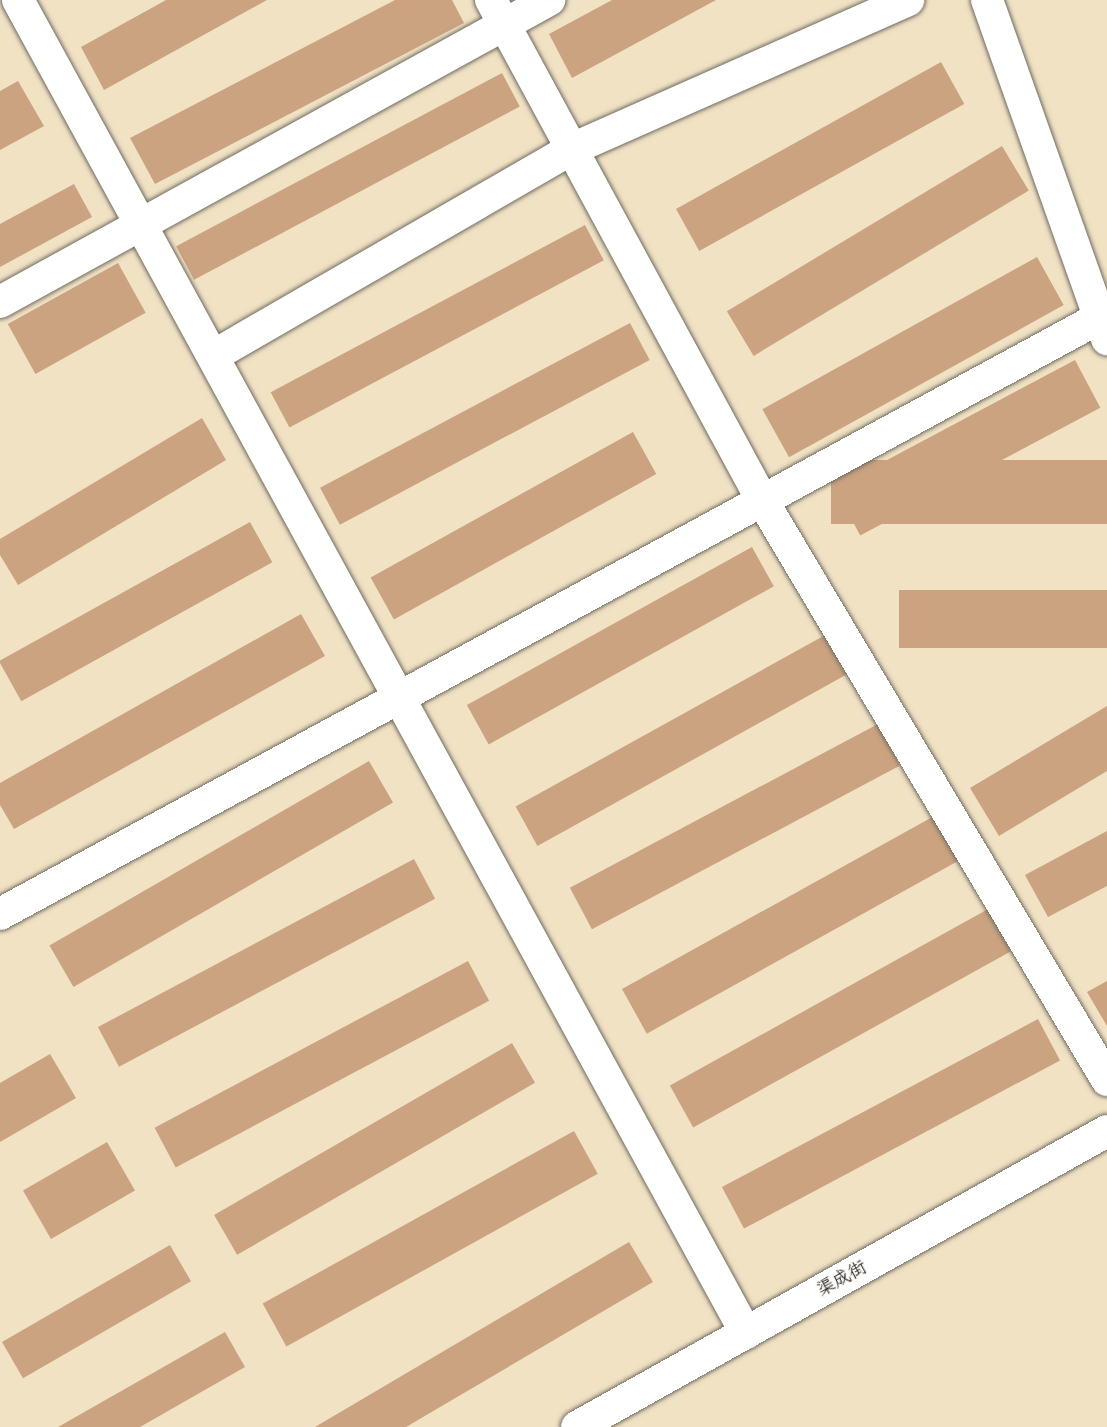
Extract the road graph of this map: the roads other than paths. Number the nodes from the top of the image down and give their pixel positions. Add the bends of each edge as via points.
1 (18, 0) edge
2 (549, 0) edge
3 (908, 0) edge
4 (987, 0) edge
5 (498, 13) edge
6 (570, 150) junction
7 (141, 224) junction
8 (0, 302) edge
9 (1103, 328) edge
10 (213, 356) junction
11 (762, 500) junction
12 (399, 697) junction
13 (0, 914) edge
14 (1107, 1080) edge
15 (1107, 1131) edge
16 (746, 1333) junction
17 (577, 1427) edge

1 - 7 street
2 - 5 street
3 - 6 street
4 - 9 street
5 - 6 street
5 - 7 street
6 - 10 street
6 - 11 street
7 - 8 street
7 - 10 street
9 - 11 street
10 - 12 street
11 - 12 street
11 - 14 street
12 - 13 street
12 - 16 street
15 - 16 street, 渠成街
16 - 17 street, 渠成街

